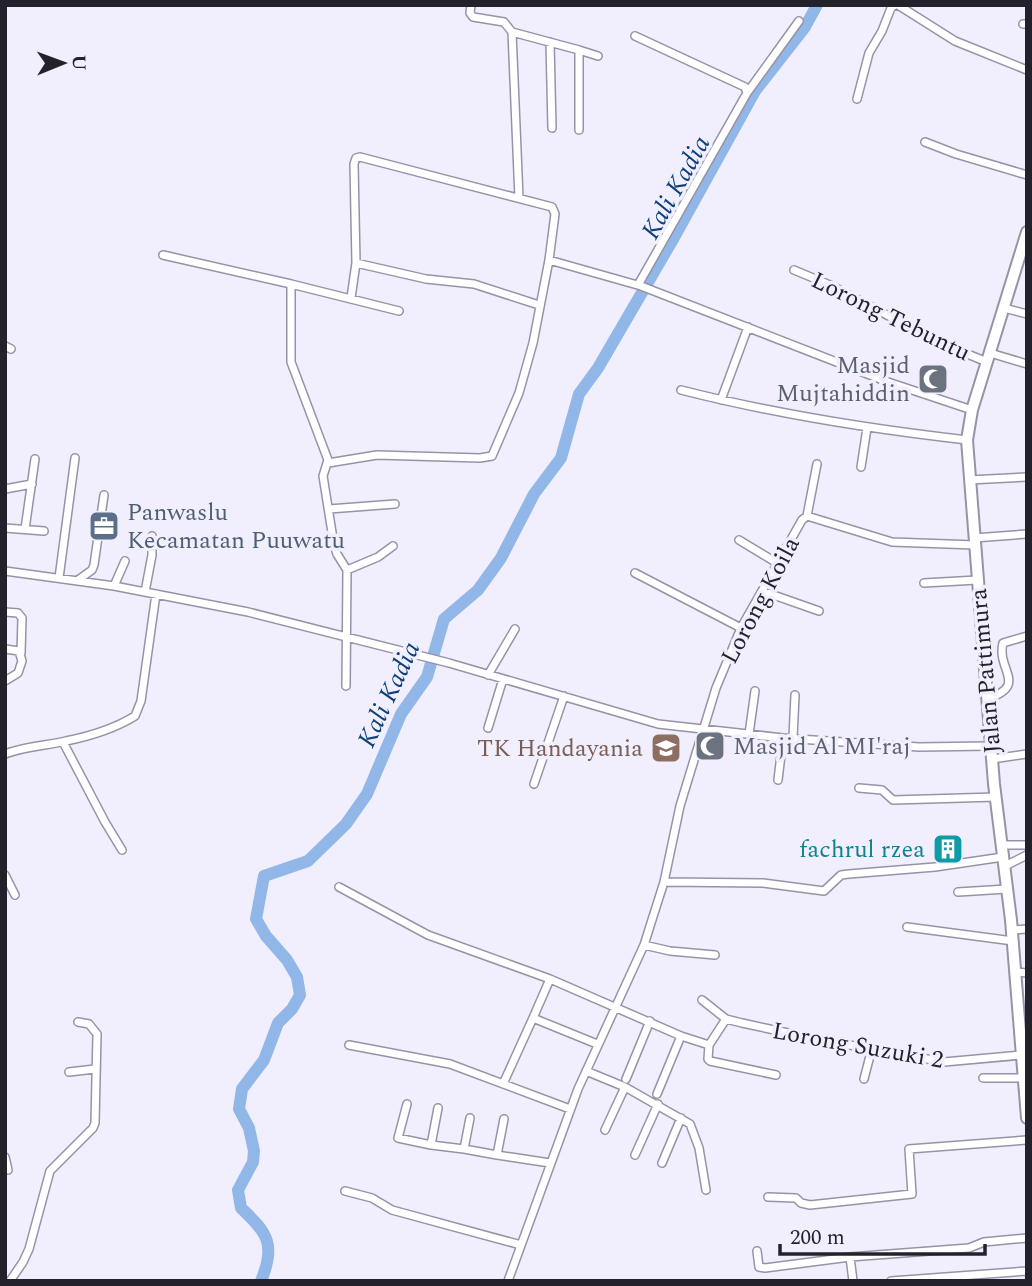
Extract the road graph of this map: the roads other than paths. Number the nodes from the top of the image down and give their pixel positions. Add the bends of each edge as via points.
1 (471, 5) edge
2 (896, 5) edge
3 (799, 21) dead end
4 (512, 32) junction
5 (635, 36) dead end
6 (550, 42) junction
7 (579, 50) junction
8 (598, 56) dead end
9 (1027, 70) edge
10 (747, 93) junction
11 (857, 99) dead end
12 (552, 128) dead end
13 (579, 130) dead end
14 (925, 142) dead end
15 (1027, 175) edge
16 (519, 198) junction
17 (1027, 232) edge
18 (163, 256) dead end
19 (549, 260) junction
20 (356, 263) junction
21 (794, 271) dead end
22 (291, 284) junction
23 (639, 286) junction
24 (351, 298) junction
25 (539, 305) junction
26 (1004, 308) junction
27 (399, 311) dead end
28 (1027, 314) edge
29 (748, 327) junction
30 (988, 358) junction
31 (1027, 364) edge
32 (681, 390) dead end
33 (721, 400) junction
34 (972, 410) junction
35 (867, 428) junction
36 (967, 440) junction
37 (75, 458) dead end
38 (35, 459) dead end
39 (328, 463) junction
40 (817, 464) dead end
41 (861, 467) dead end
42 (1027, 477) edge
43 (969, 480) junction
44 (32, 484) junction
45 (5, 489) edge
46 (104, 495) dead end
47 (395, 504) dead end
48 (329, 509) junction
49 (807, 516) junction
50 (5, 528) edge
51 (25, 529) junction
52 (44, 531) dead end
53 (1027, 534) edge
54 (152, 536) dead end
55 (739, 540) dead end
56 (975, 541) junction
57 (393, 546) dead end
58 (125, 561) dead end
59 (777, 563) junction
60 (347, 570) junction
61 (5, 571) edge
62 (635, 573) dead end
63 (59, 578) junction
64 (78, 580) junction
65 (977, 580) junction
66 (924, 583) dead end
67 (114, 586) junction
68 (762, 591) junction
69 (145, 592) junction
70 (156, 594) junction
71 (819, 611) dead end
72 (5, 612) edge
73 (741, 628) junction
74 (515, 629) dead end
75 (1027, 636) edge
76 (348, 638) junction
77 (5, 649) edge
78 (21, 653) junction
79 (488, 675) junction
80 (503, 679) junction
81 (5, 681) edge
82 (346, 685) dead end
83 (755, 691) dead end
84 (795, 695) dead end
85 (564, 696) junction
86 (987, 699) junction
87 (488, 728) dead end
88 (702, 730) junction
89 (749, 734) junction
90 (783, 738) junction
91 (793, 738) junction
92 (63, 742) junction
93 (991, 746) junction
94 (5, 754) edge
95 (1027, 754) edge
96 (992, 760) junction
97 (778, 780) dead end
98 (534, 784) dead end
99 (859, 788) dead end
100 (996, 797) junction
101 (1027, 845) edge
102 (122, 850) dead end
103 (1027, 855) edge
104 (1003, 856) junction
105 (5, 875) edge
106 (664, 882) junction
107 (339, 887) dead end
108 (1007, 889) junction
109 (958, 892) dead end
110 (15, 895) dead end
111 (907, 927) dead end
112 (1027, 929) edge
113 (1012, 936) junction
114 (644, 945) junction
115 (715, 955) dead end
116 (1021, 972) edge
117 (550, 979) junction
118 (702, 1000) dead end
119 (615, 1005) junction
120 (533, 1018) junction
121 (726, 1018) junction
122 (650, 1021) junction
123 (78, 1022) dead end
124 (681, 1036) junction
125 (597, 1044) junction
126 (349, 1045) dead end
127 (709, 1045) junction
128 (872, 1048) junction
129 (1022, 1055) junction
130 (95, 1069) junction
131 (586, 1071) junction
132 (69, 1072) dead end
133 (776, 1075) dead end
134 (983, 1078) dead end
135 (1023, 1078) junction
136 (864, 1079) dead end
137 (625, 1083) junction
138 (503, 1084) junction
139 (657, 1094) dead end
140 (407, 1104) dead end
141 (658, 1104) junction
142 (438, 1108) dead end
143 (570, 1109) junction
144 (470, 1118) dead end
145 (681, 1118) junction
146 (1027, 1118) edge
147 (504, 1119) dead end
148 (605, 1130) dead end
149 (1027, 1140) edge
150 (431, 1145) junction
151 (464, 1149) junction
152 (496, 1155) junction
153 (635, 1155) dead end
154 (5, 1157) edge
155 (550, 1163) junction
156 (662, 1163) dead end
157 (8, 1170) dead end
158 (706, 1190) dead end
159 (345, 1191) dead end
160 (768, 1197) dead end
161 (1027, 1238) edge
162 (521, 1245) junction
163 (757, 1251) dead end
164 (850, 1257) junction
165 (1027, 1271) edge
166 (10, 1281) edge
167 (508, 1281) edge
168 (853, 1281) edge
169 (891, 1281) edge

1 - 4 street via 473,17 504,22
2 - 9 street via 955,41
2 - 11 street via 869,53
3 - 10 street
4 - 6 street
4 - 16 street
5 - 10 street via 745,87
6 - 7 street
6 - 12 street
7 - 8 street
7 - 13 street
10 - 23 street
14 - 15 street
16 - 19 street via 554,210
16 - 20 street via 356,158
17 - 26 highway, Jalan Pattimura
18 - 22 street
19 - 23 street
19 - 25 street
20 - 24 street
20 - 25 street via 474,284
21 - 30 street, Lorong Tebuntu via 938,342
22 - 24 street
22 - 39 street via 292,367
23 - 29 street
24 - 27 street
25 - 39 street via 534,343 519,393 492,456 377,455
26 - 28 street
26 - 30 highway, Jalan Pattimura
29 - 33 street
29 - 34 street
30 - 31 street, Lorong Tebuntu
30 - 34 highway, Jalan Pattimura
32 - 33 street
33 - 35 street
34 - 36 highway, Jalan Pattimura
35 - 36 street
35 - 41 street
36 - 43 highway, Jalan Pattimura
37 - 63 street
38 - 44 street
39 - 48 street via 323,476
40 - 49 street
42 - 43 street
43 - 56 highway, Jalan Pattimura
44 - 45 street
44 - 51 street
46 - 64 street via 94,565
47 - 48 street
48 - 60 street via 336,550
49 - 56 street, Lorong Koila via 891,542
49 - 59 street, Lorong Koila
50 - 51 street
51 - 52 street
53 - 56 street, Lorong Koila
54 - 69 street
55 - 59 street
56 - 65 highway, Jalan Pattimura
57 - 60 street
58 - 67 street
59 - 68 street, Lorong Koila
60 - 76 street
61 - 63 street
62 - 73 street
63 - 64 street
64 - 67 street
65 - 66 street
65 - 86 highway, Jalan Pattimura
67 - 69 street
68 - 71 street
68 - 73 street, Lorong Koila
69 - 70 street
70 - 76 street
70 - 92 street via 142,701 135,716 101,733
72 - 78 street via 19,613 22,618
73 - 88 street, Lorong Koila
74 - 79 street
75 - 86 street via 1003,643 1008,686
76 - 79 street
76 - 82 street
77 - 78 street
78 - 81 street via 18,673
79 - 80 street
80 - 85 street
80 - 87 street
83 - 89 street
84 - 91 street
85 - 88 street via 637,719
85 - 98 street
86 - 93 highway, Jalan Pattimura
88 - 89 street
88 - 106 street, Lorong Koila via 674,827
89 - 90 street
90 - 91 street
90 - 97 street
91 - 93 street via 919,747
92 - 94 street
92 - 102 street
93 - 96 highway, Jalan Pattimura
95 - 96 street
96 - 100 highway, Jalan Pattimura
99 - 100 street via 882,790 892,800
100 - 104 highway, Jalan Pattimura
101 - 104 street
103 - 104 street
104 - 106 street via 849,874 838,877 824,891 763,883
104 - 108 highway, Jalan Pattimura
105 - 110 street
106 - 114 street, Lorong Koila
107 - 117 street via 428,935
108 - 109 street
108 - 113 highway, Jalan Pattimura
111 - 113 street
112 - 113 street
113 - 116 highway, Jalan Pattimura
114 - 115 street
114 - 119 street, Lorong Koila
116 - 129 highway, Jalan Pattimura
117 - 119 street
117 - 120 street
118 - 121 street, Lorong Suzuki 2
119 - 122 street
119 - 125 street, Lorong Koila
120 - 125 street
120 - 138 street
121 - 127 street
121 - 128 street, Lorong Suzuki 2
122 - 124 street
122 - 137 street
123 - 130 street via 89,1024 97,1034
124 - 127 street
124 - 139 street
125 - 131 street, Lorong Koila
126 - 138 street via 450,1064
127 - 133 street via 706,1055 710,1061
128 - 129 street, Lorong Suzuki 2 via 951,1062
128 - 136 street
129 - 135 highway, Jalan Pattimura
130 - 132 street
130 - 166 street via 93,1128 50,1171 29,1249
131 - 137 street
131 - 143 street, Lorong Koila
134 - 135 street
135 - 146 highway, Jalan Pattimura
137 - 141 street
137 - 148 street
138 - 143 street
140 - 150 street via 398,1138
141 - 145 street
141 - 153 street
142 - 150 street
143 - 155 street, Lorong Koila
144 - 151 street
145 - 156 street
145 - 158 street via 693,1129
147 - 152 street
149 - 160 street via 909,1149 912,1194 810,1205 791,1197
150 - 151 street
151 - 152 street
152 - 155 street
154 - 157 street
155 - 162 street, Lorong Koila
159 - 162 street via 372,1198 392,1210
161 - 164 street via 969,1248
162 - 167 street, Lorong Koila
163 - 164 street via 760,1268
164 - 168 street
165 - 169 street

